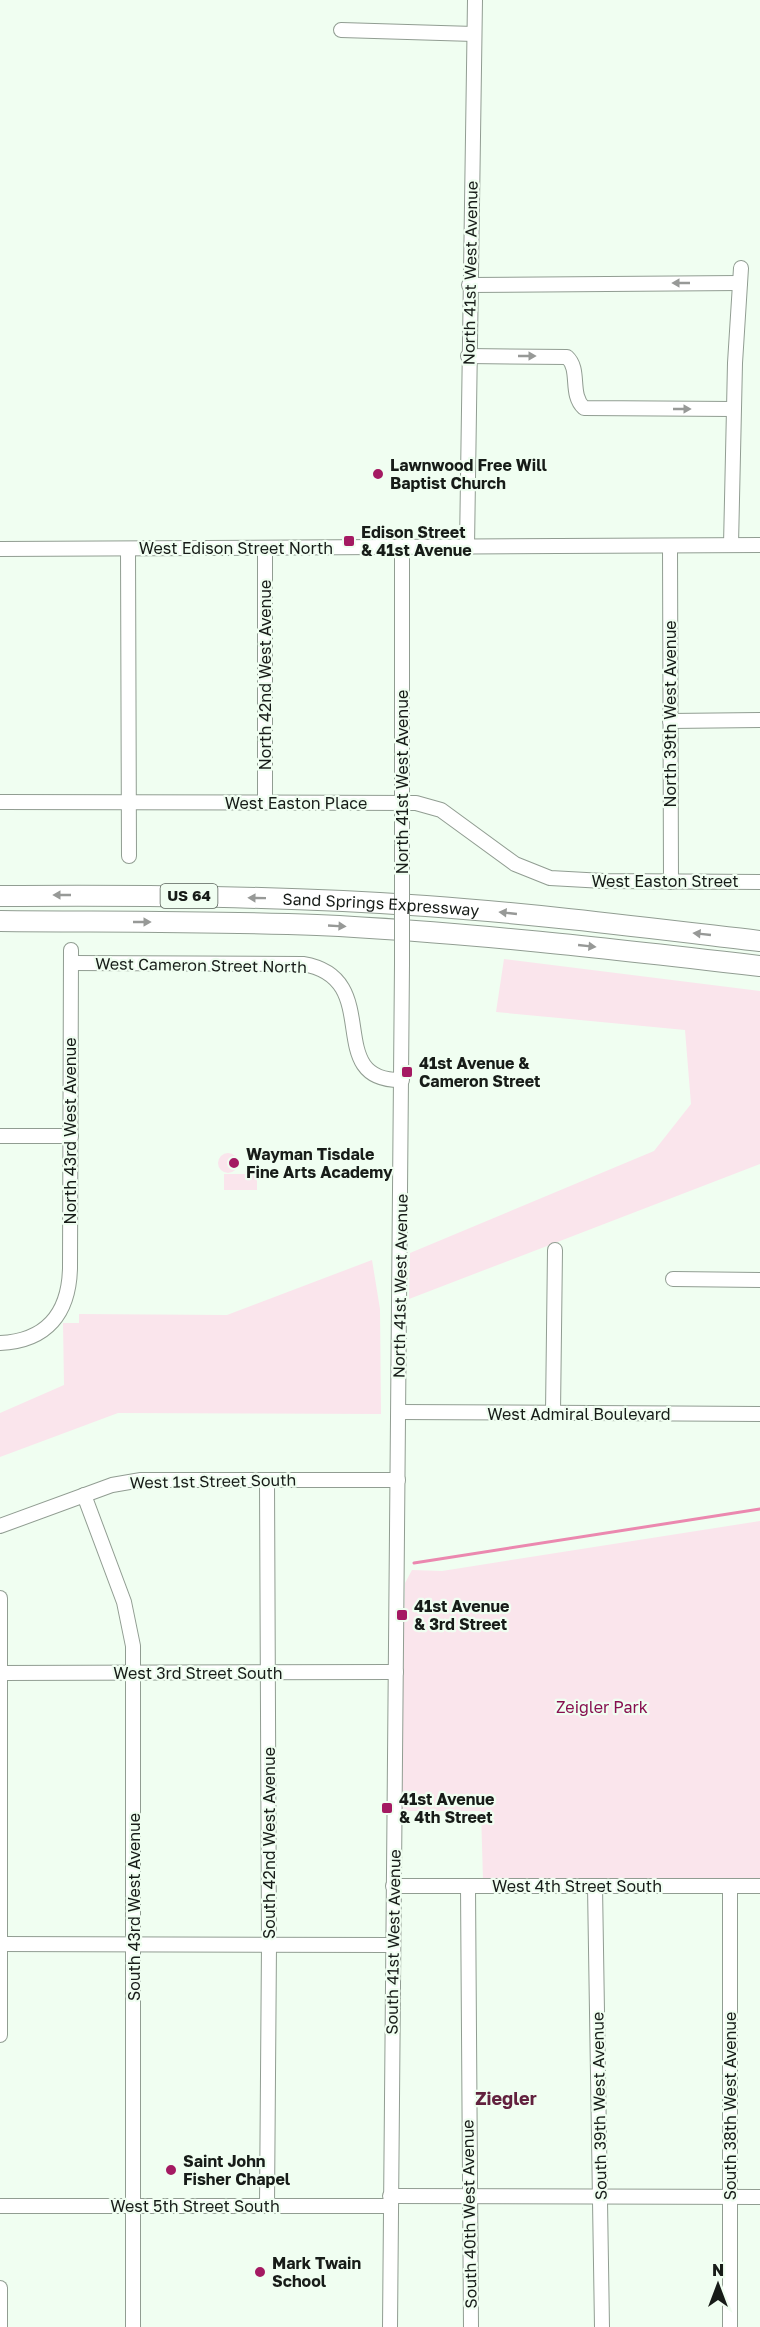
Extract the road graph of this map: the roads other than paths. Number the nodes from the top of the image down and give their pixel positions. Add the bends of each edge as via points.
1 (476, 0) edge
2 (341, 30) dead end
3 (474, 34) junction
4 (741, 268) dead end
5 (740, 283) junction
6 (469, 285) junction
7 (468, 356) junction
8 (733, 409) junction
9 (731, 545) junction
10 (760, 545) edge
11 (670, 546) junction
12 (467, 547) junction
13 (265, 548) junction
14 (402, 548) junction
15 (0, 549) edge
16 (128, 549) junction
17 (760, 720) edge
18 (670, 721) junction
19 (0, 802) edge
20 (128, 802) junction
21 (265, 802) junction
22 (402, 803) junction
23 (129, 856) dead end
24 (570, 880) joint
25 (670, 882) junction
26 (760, 882) edge
27 (0, 896) edge
28 (0, 921) edge
29 (760, 941) edge
30 (71, 957) joint
31 (760, 966) edge
32 (402, 1080) junction
33 (0, 1136) edge
34 (70, 1136) junction
35 (555, 1250) dead end
36 (673, 1279) dead end
37 (760, 1280) edge
38 (0, 1342) edge
39 (399, 1412) junction
40 (553, 1413) junction
41 (760, 1414) edge
42 (267, 1480) junction
43 (398, 1480) junction
44 (84, 1495) junction
45 (0, 1526) edge
46 (0, 1598) edge
47 (396, 1672) junction
48 (0, 1673) edge
49 (134, 1673) junction
50 (267, 1673) junction
51 (393, 1886) junction
52 (468, 1886) junction
53 (595, 1886) junction
54 (730, 1886) junction
55 (760, 1886) edge
56 (0, 1944) edge
57 (134, 1944) junction
58 (269, 1944) junction
59 (393, 1945) junction
60 (0, 2035) edge
61 (468, 2196) junction
62 (730, 2196) junction
63 (600, 2197) junction
64 (760, 2197) edge
65 (390, 2201) junction
66 (0, 2206) edge
67 (134, 2206) junction
68 (267, 2206) junction
69 (0, 2288) edge
70 (0, 2327) edge
71 (134, 2327) edge
72 (390, 2327) edge
73 (471, 2327) edge
74 (602, 2327) edge
75 (730, 2327) edge

1 - 3 street, North 41st West Avenue
2 - 3 street
3 - 6 street, North 41st West Avenue
4 - 5 street
5 -> 6 street
5 - 8 street
6 - 7 street, North 41st West Avenue
7 -> 8 street via 567,357 573,365 575,394 584,408
7 - 12 street, North 41st West Avenue
8 - 9 street
9 - 10 street, West Edison Street North
9 - 11 street, West Edison Street North
11 - 12 street, West Edison Street North
11 - 18 street, North 39th West Avenue
12 - 14 street, West Edison Street North
13 - 14 street, West Edison Street North
13 - 16 street, West Edison Street North
13 - 21 street, North 42nd West Avenue
14 - 22 street, North 41st West Avenue
15 - 16 street, West Edison Street North
16 - 20 street
17 - 18 street
18 - 25 street, North 39th West Avenue
19 - 20 street, West Easton Place
20 - 21 street, West Easton Place
20 - 23 street
21 - 22 street, West Easton Place
22 - 24 street, West Easton Place via 441,810 515,864 538,875
22 - 32 street, North 41st West Avenue, bridge
24 - 25 street, West Easton Street
25 - 26 street, West Easton Street
29 -> 27 highway, Sand Springs Expressway / US 64 via 424,906 166,895
28 -> 31 highway, Sand Springs Expressway / US 64 via 227,922 362,928 534,941
30 - 32 street, West Cameron Street North via 303,964 323,969 348,994 355,1043 362,1062 386,1080
30 - 34 street, North 43rd West Avenue
32 - 39 street, North 41st West Avenue
33 - 34 street
34 - 38 street, North 43rd West Avenue via 70,1283 62,1310 37,1334
35 - 40 street
36 - 37 street
39 - 40 street, West Admiral Boulevard
39 - 43 street, South 41st West Avenue
40 - 41 street, West Admiral Boulevard
42 - 43 street, West 1st Street South
42 - 44 street, West 1st Street South via 141,1480
42 - 50 street, South 42nd West Avenue
43 - 47 street, South 41st West Avenue
44 - 45 street, West 1st Street South
44 - 49 street, South 43rd West Avenue via 129,1618
46 - 48 street
47 - 50 street, West 3rd Street South
47 - 51 street, South 41st West Avenue
48 - 49 street, West 3rd Street South
48 - 56 street
49 - 50 street, West 3rd Street South
49 - 57 street, South 43rd West Avenue
50 - 58 street, South 42nd West Avenue
51 - 52 street, West 4th Street South
51 - 59 street, South 41st West Avenue
52 - 53 street, West 4th Street South
52 - 61 street, South 40th West Avenue
53 - 54 street, West 4th Street South
53 - 63 street, South 39th West Avenue
54 - 55 street, West 4th Street South
54 - 62 street, South 38th West Avenue
56 - 57 street
56 - 60 street
57 - 58 street
57 - 67 street, South 43rd West Avenue
58 - 59 street
58 - 68 street, South 42nd West Avenue
59 - 65 street, South 41st West Avenue
61 - 63 street, West 5th Street South
61 - 65 street, West 5th Street South
61 - 73 street, South 40th West Avenue
62 - 63 street, West 5th Street South
62 - 64 street, West 5th Street South
62 - 75 street, South 38th West Avenue
63 - 74 street, South 39th West Avenue
65 - 68 street, West 5th Street South
65 - 72 street, South 41st West Avenue
66 - 67 street, West 5th Street South
67 - 68 street, West 5th Street South
67 - 71 street, South 43rd West Avenue
69 - 70 street

